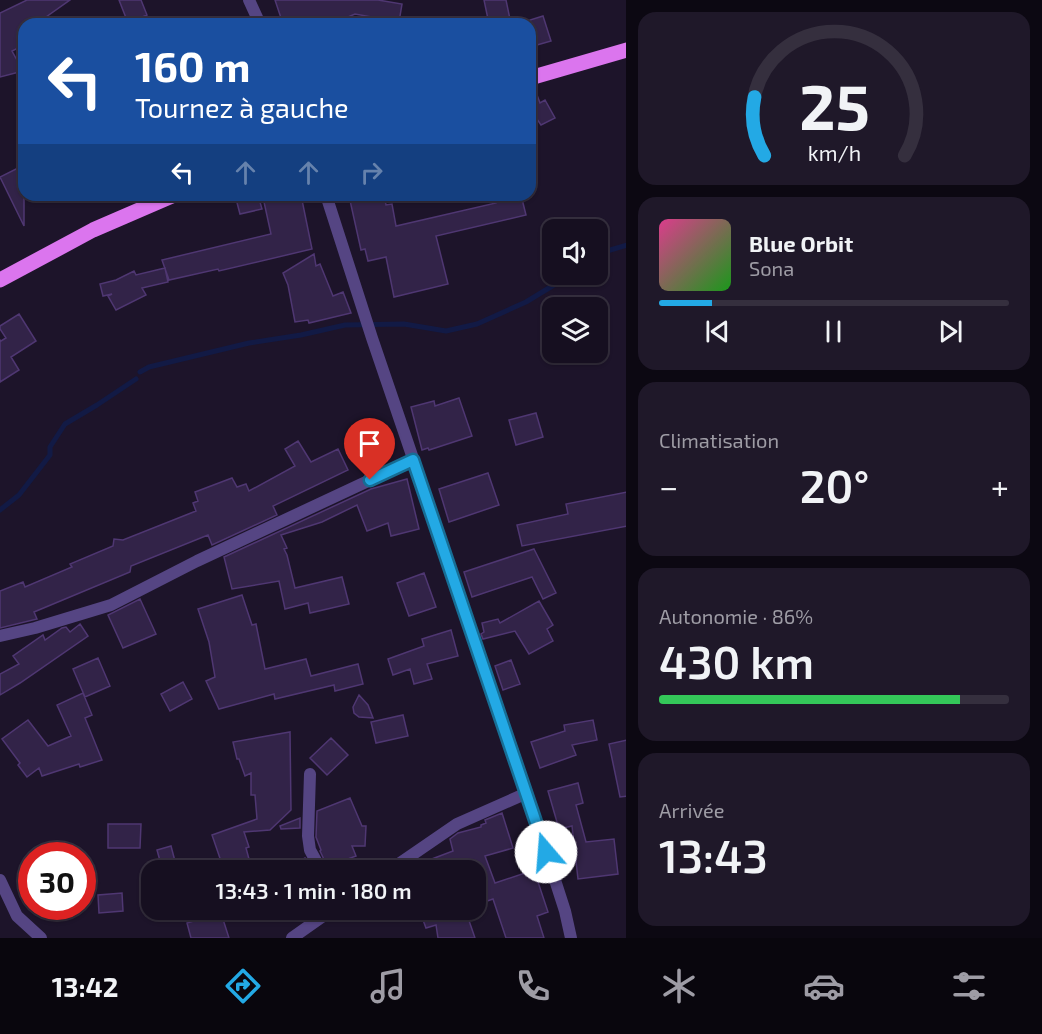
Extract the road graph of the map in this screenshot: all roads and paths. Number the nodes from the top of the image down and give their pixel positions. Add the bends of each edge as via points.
1 (249, 0) edge
2 (257, 18) edge
3 (626, 50) edge
4 (536, 76) edge
5 (160, 201) edge
6 (328, 201) edge
7 (0, 280) edge
8 (413, 460) junction
9 (0, 636) edge
10 (310, 774) dead end
11 (527, 792) junction
12 (316, 860) edge
13 (405, 860) edge
14 (0, 880) edge
15 (317, 920) edge
16 (41, 938) edge
17 (292, 938) edge
18 (571, 938) edge

1 - 2 street
3 - 4 main road
5 - 7 main road via 93,230
6 - 8 street
8 - 9 street via 111,605
8 - 11 street
10 - 12 street via 308,836
11 - 13 street via 457,824
11 - 18 street
14 - 16 street via 17,916
15 - 17 street

